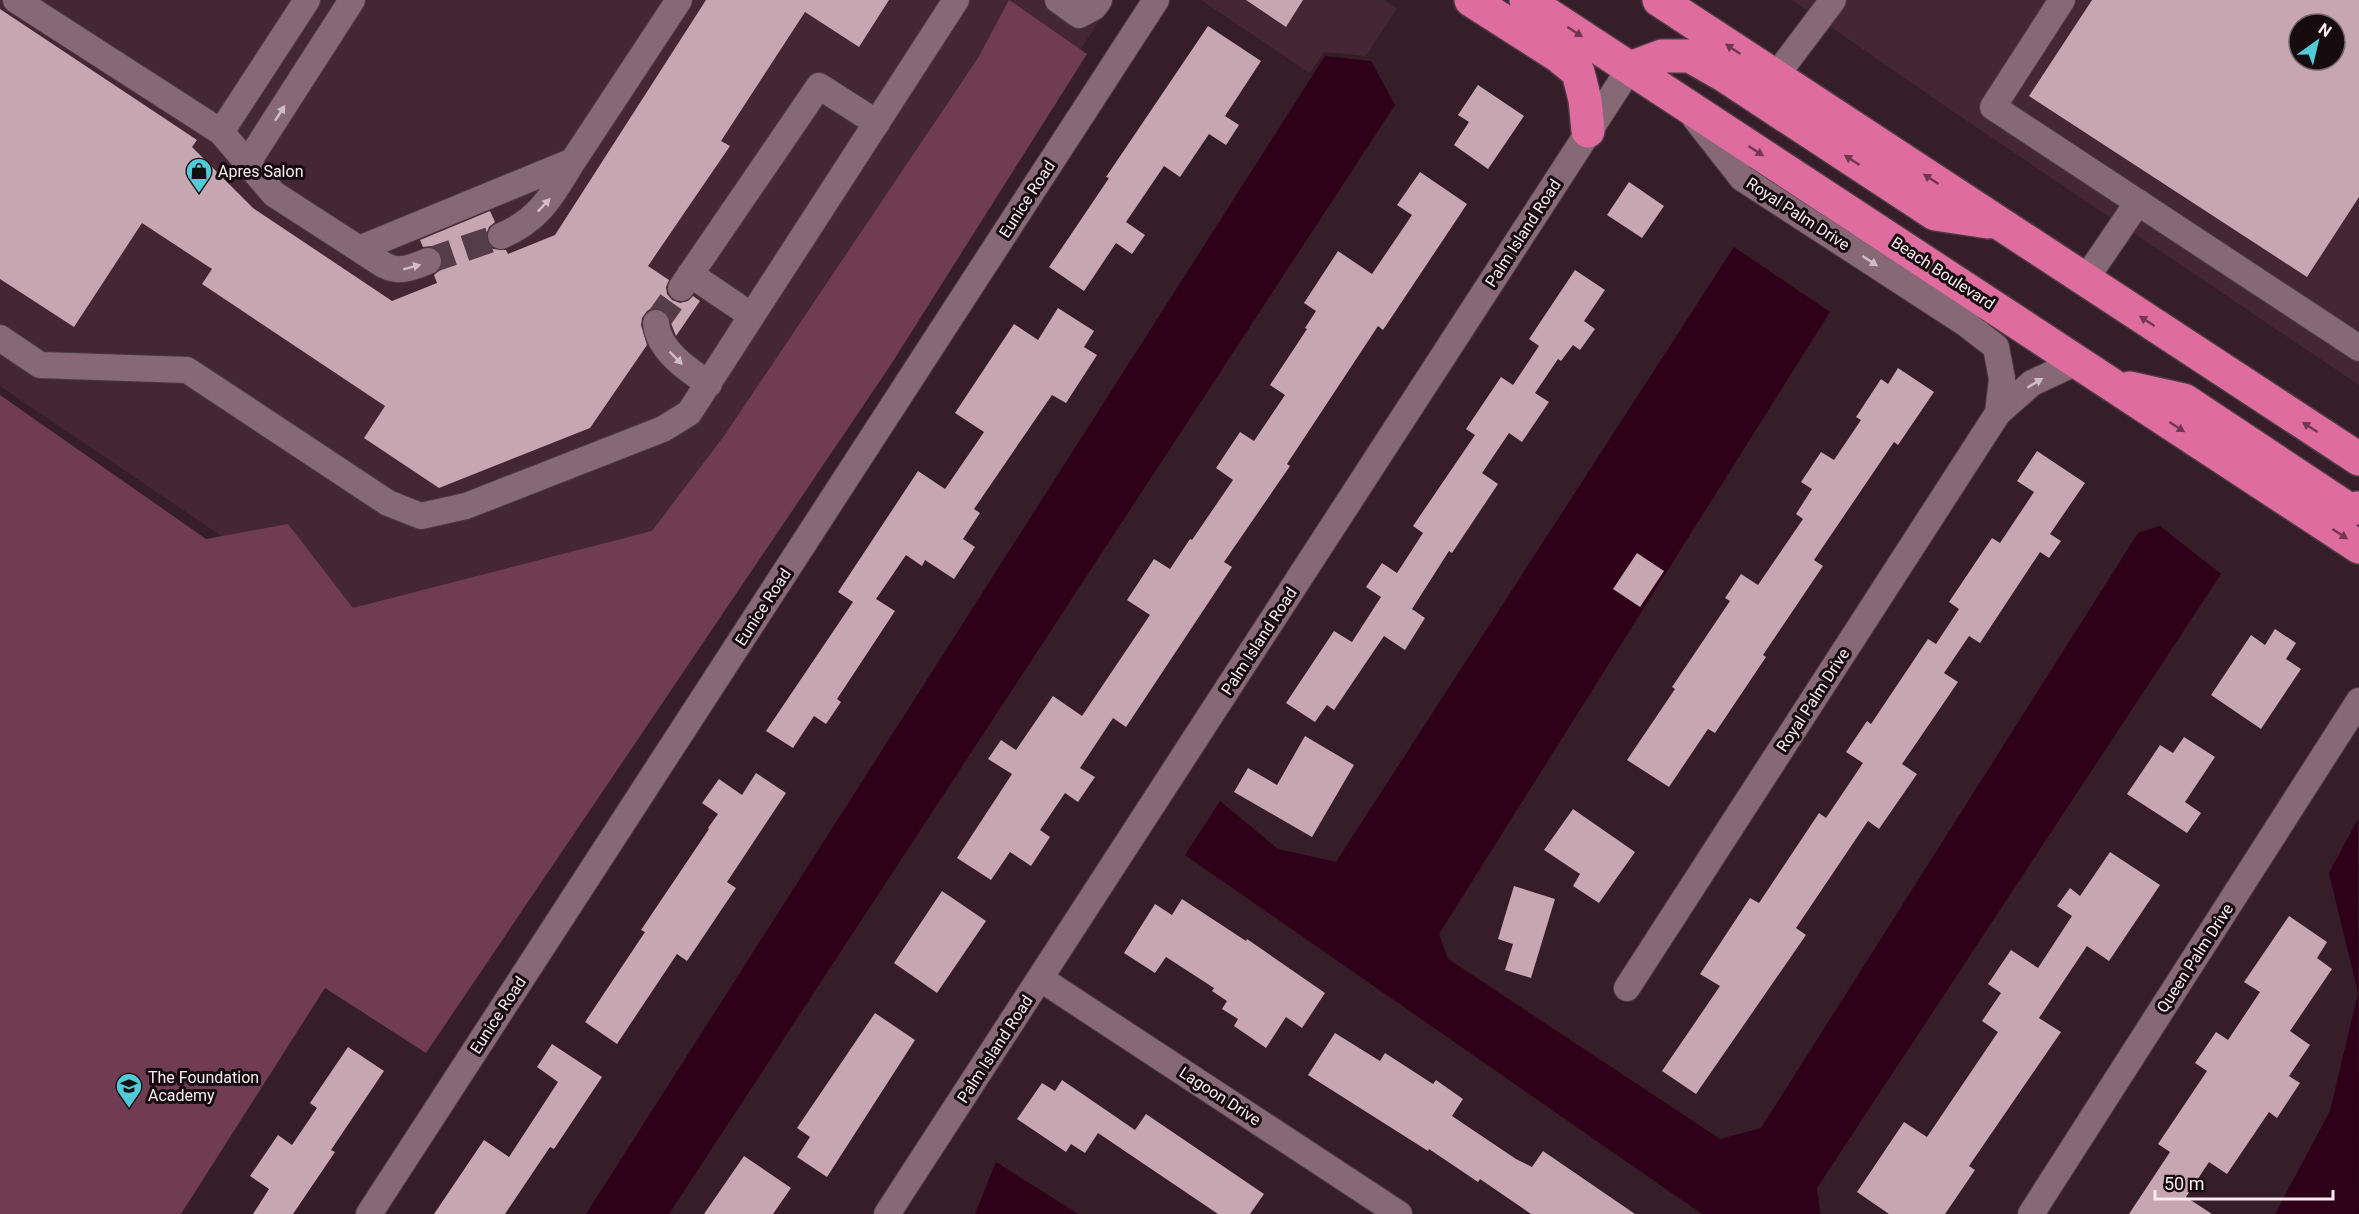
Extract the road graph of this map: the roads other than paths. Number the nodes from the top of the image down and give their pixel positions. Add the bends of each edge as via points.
1 (15, 0) edge
2 (307, 0) edge
3 (352, 0) edge
4 (678, 0) edge
5 (956, 0) edge
6 (1058, 0) edge
7 (1099, 0) edge
8 (1156, 0) edge
9 (1471, 0) edge
10 (1526, 0) edge
11 (1659, 0) edge
12 (1833, 0) edge
13 (2062, 0) edge
14 (1630, 68) junction
15 (1775, 77) junction
16 (1684, 104) junction
17 (877, 123) junction
18 (221, 132) junction
19 (1588, 132) junction
20 (573, 161) junction
21 (248, 162) junction
22 (2138, 202) junction
23 (1999, 224) junction
24 (501, 236) tunnel mouth
25 (359, 249) junction
26 (428, 261) tunnel mouth
27 (2085, 280) junction
28 (752, 316) junction
29 (656, 323) dead end
30 (0, 338) edge
31 (2359, 348) edge
32 (2077, 362) junction
33 (709, 384) junction
34 (2110, 384) junction
35 (1998, 412) junction
36 (2359, 459) edge
37 (2359, 508) edge
38 (2359, 547) edge
39 (2359, 701) edge
40 (1041, 979) junction
41 (1628, 988) dead end
42 (369, 1214) edge
43 (888, 1214) edge
44 (1399, 1214) edge
45 (2031, 1214) edge

1 - 18 street
2 - 18 street
21 -> 3 street
4 - 20 street
5 - 17 street
6 - 7 street via 1079,15
8 - 42 street, Eunice Road
9 - 19 highway via 1578,72
10 -> 14 highway, Beach Boulevard
15 -> 11 highway
12 - 15 street
13 - 22 street via 1993,107
14 - 16 highway, Beach Boulevard
14 - 19 street, Palm Island Road
23 -> 14 highway via 1935,214 1690,56 1662,56
23 -> 15 highway
16 -> 32 highway, Beach Boulevard
16 -> 35 street, Royal Palm Drive via 1742,177 1996,347 2001,379
17 - 28 street
17 - 28 street via 819,86 685,281
18 - 21 street
19 - 40 street, Palm Island Road
24 -> 20 street via 520,229 548,202
20 - 25 street
21 - 25 street via 274,194
22 - 27 street
22 - 31 street
23 - 27 highway
25 -> 26 street via 392,270 409,269
36 -> 27 highway
28 - 33 street
29 -> 33 street via 657,333 672,355
30 - 33 street via 40,365 187,370 388,503 421,516 466,506 663,429 689,413
32 - 34 highway, Beach Boulevard
35 -> 32 street, Royal Palm Drive via 2032,383
34 - 37 highway via 2184,400 2348,509
34 -> 38 highway, Beach Boulevard
35 - 41 street, Royal Palm Drive
39 - 45 street, Queen Palm Drive
40 - 43 street, Palm Island Road
40 - 44 street, Lagoon Drive

